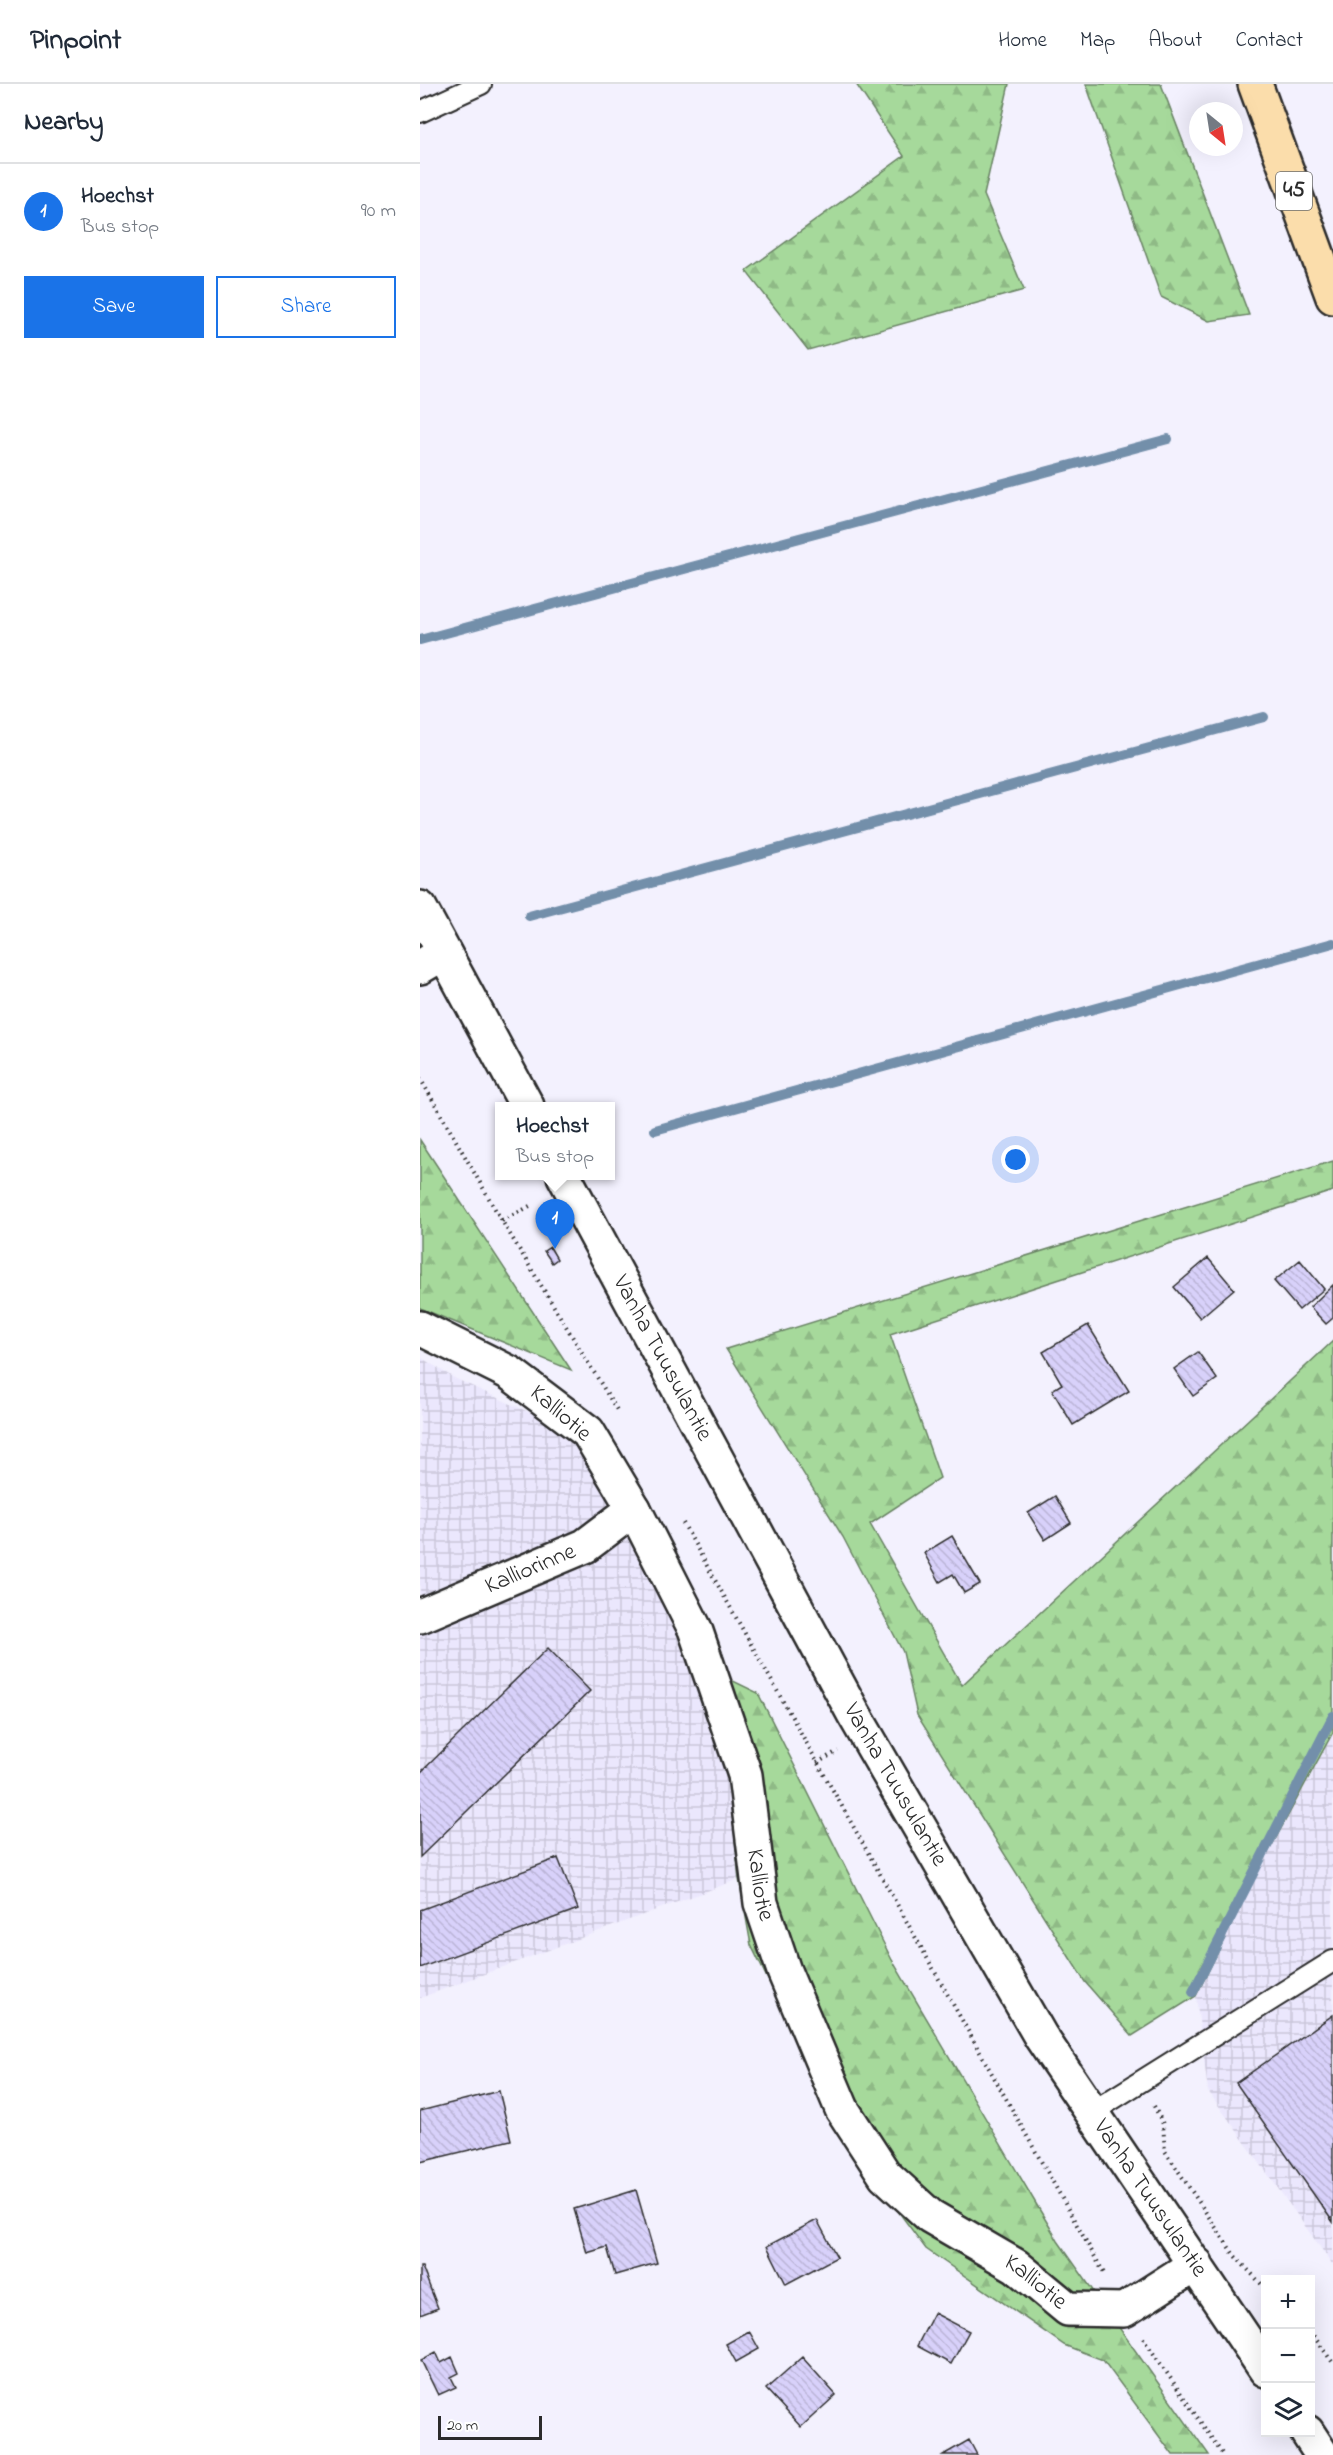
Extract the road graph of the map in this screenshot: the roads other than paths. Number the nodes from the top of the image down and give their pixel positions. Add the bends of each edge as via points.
1 (481, 84) edge
2 (1255, 84) edge
3 (420, 112) edge
4 (1333, 297) edge
5 (420, 908) edge
6 (432, 960) edge
7 (524, 1102) edge
8 (566, 1180) edge
9 (420, 1328) edge
10 (634, 1509) junction
11 (420, 1616) edge
12 (1333, 1961) edge
13 (1092, 2112) junction
14 (1196, 2264) junction
15 (1261, 2362) edge
16 (1310, 2437) edge
17 (1322, 2455) edge

1 - 3 lane
2 - 4 highway, 45
5 - 6 main road
6 - 7 main road
8 - 13 main road, Vanha Tuusulantie via 854,1714 1041,2037
9 - 10 main road, Kalliotie via 510,1373 588,1432
10 - 11 main road, Kalliorinne via 585,1546
10 - 14 main road, Kalliotie via 694,1629 745,1775 761,1903 784,1971 843,2109 885,2175 930,2217 1017,2266 1068,2308 1124,2310
12 - 13 lane
13 - 14 main road, Vanha Tuusulantie
14 - 15 main road, Vanha Tuusulantie
16 - 17 main road

